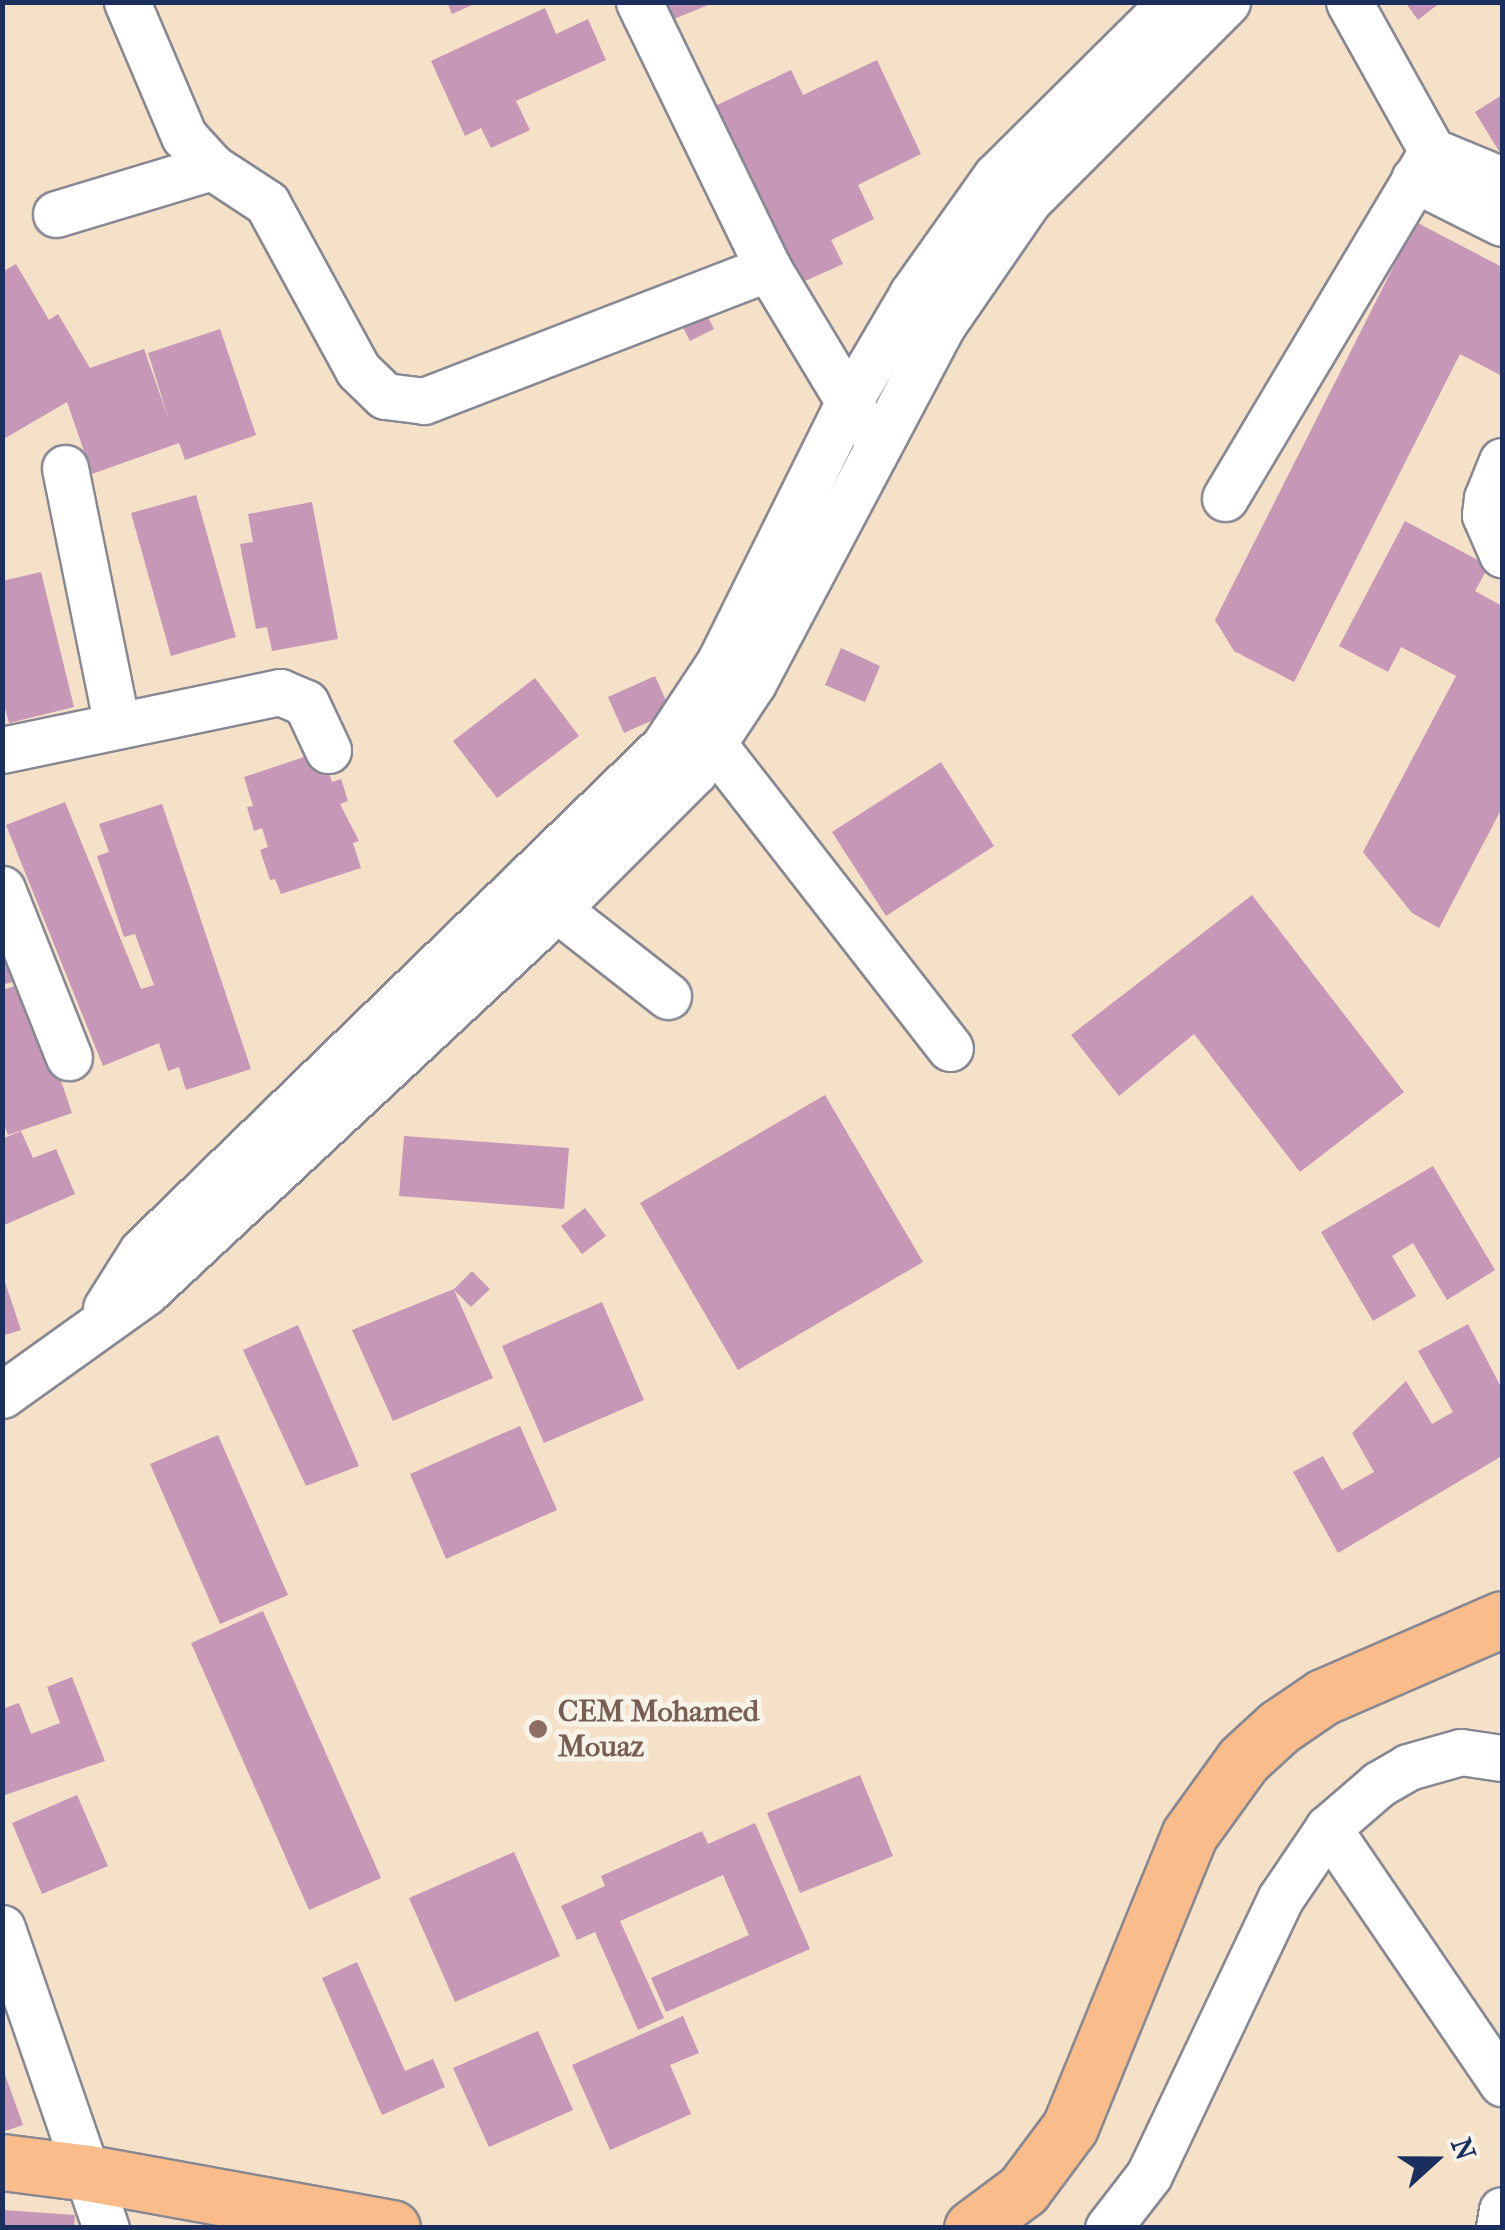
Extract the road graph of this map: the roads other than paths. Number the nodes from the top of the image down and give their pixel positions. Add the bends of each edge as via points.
1 (127, 2) edge
2 (638, 2) edge
3 (1171, 2) edge
4 (1226, 2) edge
5 (1349, 2) edge
6 (1422, 165) junction
7 (212, 167) junction
8 (1502, 180) edge
9 (56, 214) dead end
10 (1502, 223) edge
11 (768, 268) junction
12 (847, 405) junction
13 (878, 444) junction
14 (1502, 461) edge
15 (64, 468) dead end
16 (1225, 498) dead end
17 (1502, 554) edge
18 (117, 726) junction
19 (699, 732) junction
20 (2, 750) edge
21 (328, 750) dead end
22 (2, 888) edge
23 (557, 909) junction
24 (668, 996) dead end
25 (950, 1048) dead end
26 (69, 1057) dead end
27 (98, 1323) junction
28 (2, 1394) edge
29 (1502, 1620) edge
30 (1502, 1758) edge
31 (1328, 1828) junction
32 (2, 1928) edge
33 (1502, 2082) edge
34 (2, 2162) edge
35 (88, 2172) junction
36 (1502, 2210) edge
37 (106, 2228) edge
38 (392, 2228) edge
39 (972, 2228) edge
40 (1108, 2228) edge
41 (1498, 2228) edge

1 - 7 street via 174,118
2 - 11 street
3 - 12 street via 996,176 912,294
4 - 13 street via 1028,200 944,322
5 - 6 street
6 - 8 street
6 - 10 street
6 - 16 street
7 - 9 street
7 - 11 street via 267,203 358,370 370,385 404,402 442,395
11 - 12 street
12 - 13 street
12 - 19 street via 719,663
13 - 19 street via 753,683
14 - 17 street via 1485,516
15 - 18 street
18 - 20 street
18 - 21 street via 280,692 306,703
19 - 23 street via 667,802
19 - 25 street
19 - 27 street via 642,771 142,1251
22 - 26 street
23 - 24 street
23 - 27 street via 163,1277
27 - 28 street
29 - 39 main road via 1323,1697 1243,1760 1189,1835 1070,2128 1023,2190
30 - 31 street via 1461,1752 1408,1766
31 - 33 street
31 - 40 street via 1280,1899 1149,2175
32 - 35 street
34 - 35 main road
35 - 37 street
35 - 38 main road
36 - 41 street

